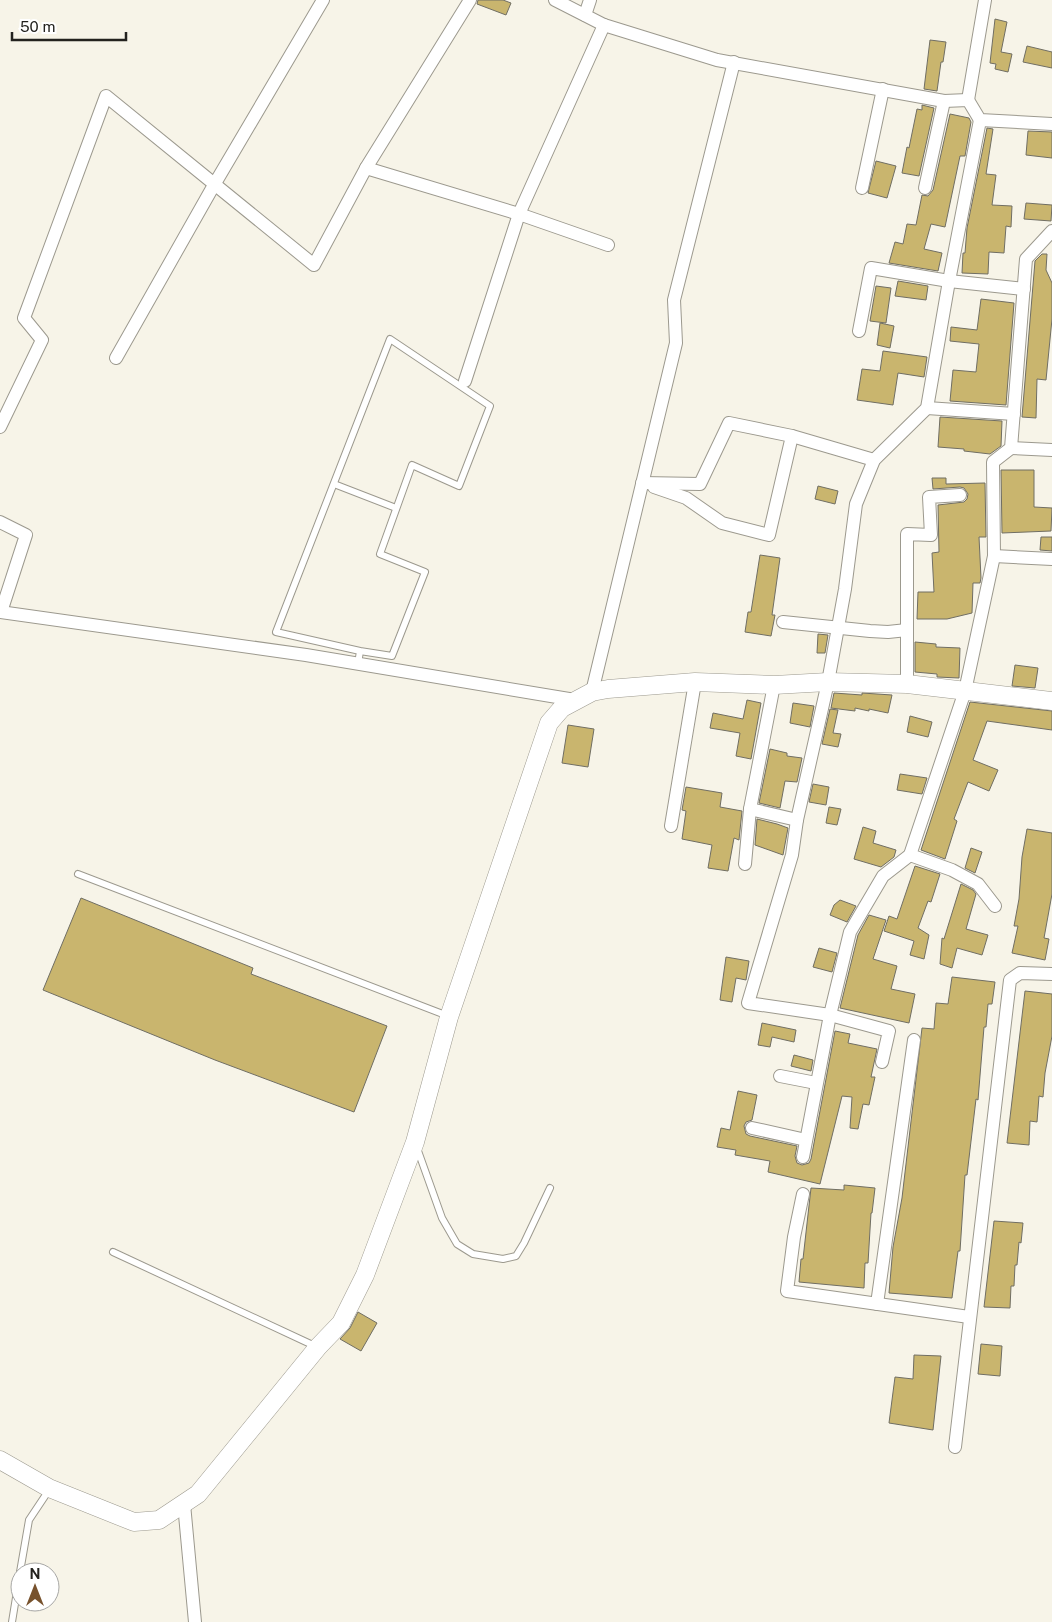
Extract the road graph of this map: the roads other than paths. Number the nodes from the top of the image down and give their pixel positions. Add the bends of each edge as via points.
1 (323, 0) edge
2 (470, 0) edge
3 (554, 0) edge
4 (590, 0) edge
5 (986, 0) edge
6 (585, 15) junction
7 (604, 25) junction
8 (734, 62) junction
9 (883, 89) junction
10 (968, 100) junction
11 (944, 101) junction
12 (980, 120) junction
13 (1052, 124) edge
14 (366, 168) junction
15 (214, 185) junction
16 (862, 188) dead end
17 (925, 188) dead end
18 (519, 214) junction
19 (1052, 231) edge
20 (608, 245) dead end
21 (949, 280) junction
22 (1024, 289) junction
23 (859, 331) dead end
24 (116, 358) dead end
25 (465, 381) dead end
26 (926, 408) junction
27 (1014, 414) junction
28 (0, 427) edge
29 (792, 436) junction
30 (1011, 448) junction
31 (1052, 450) edge
32 (874, 460) junction
33 (642, 483) junction
34 (334, 484) junction
35 (960, 495) dead end
36 (396, 508) junction
37 (0, 522) edge
38 (994, 556) junction
39 (1052, 559) edge
40 (0, 612) edge
41 (783, 622) dead end
42 (838, 627) junction
43 (907, 630) junction
44 (360, 651) junction
45 (358, 664) junction
46 (695, 682) junction
47 (828, 682) junction
48 (907, 684) junction
49 (774, 685) junction
50 (965, 691) junction
51 (592, 692) junction
52 (575, 700) junction
53 (1052, 701) edge
54 (750, 809) junction
55 (797, 820) junction
56 (670, 826) dead end
57 (910, 855) junction
58 (744, 864) dead end
59 (78, 874) dead end
60 (995, 906) dead end
61 (1052, 974) edge
62 (830, 1015) junction
63 (449, 1017) junction
64 (914, 1040) dead end
65 (882, 1062) dead end
66 (780, 1076) dead end
67 (816, 1083) junction
68 (752, 1128) dead end
69 (806, 1140) junction
70 (415, 1142) junction
71 (802, 1157) dead end
72 (550, 1188) dead end
73 (802, 1194) dead end
74 (113, 1252) dead end
75 (877, 1304) junction
76 (969, 1317) junction
77 (318, 1347) junction
78 (955, 1447) dead end
79 (0, 1460) edge
80 (50, 1488) junction
81 (184, 1504) junction
82 (22, 1562) edge
83 (195, 1622) edge

1 - 15 street
2 - 14 street
3 - 6 street
4 - 6 street
5 - 10 street
6 - 7 street
7 - 8 street via 717,60
7 - 18 street
8 - 9 street
8 - 33 street via 674,300 676,343
9 - 11 street
9 - 16 street
10 - 11 street
10 - 12 street
11 - 17 street
12 - 13 street
12 - 21 street
14 - 15 street via 314,265
14 - 18 street
15 - 24 street
15 - 28 street via 106,96 24,318 42,340
18 - 20 street
18 - 25 street
19 - 22 street via 1026,259
21 - 22 street
21 - 23 street via 871,268
21 - 26 street
22 - 27 street
26 - 27 street
26 - 32 street
27 - 30 street
29 - 32 street
29 - 33 street via 729,422 700,484
29 - 33 street via 768,535 722,523 686,498
30 - 31 street
30 - 38 street via 993,462
32 - 42 street via 856,504
33 - 51 street
34 - 36 lane
34 - 36 lane via 390,339 490,406 459,486 412,464
34 - 44 lane via 276,632
35 - 43 street via 930,497 931,535 907,534
36 - 44 lane via 380,554 425,572 392,656
37 - 40 street via 26,535
38 - 39 street
38 - 50 street
40 - 45 street
41 - 42 street
42 - 43 street via 888,632
42 - 47 street
43 - 48 street
44 - 45 lane
45 - 52 street
46 - 49 main road
46 - 51 main road
46 - 56 street
47 - 48 main road
47 - 49 main road
47 - 55 street
48 - 50 main road
49 - 54 street
50 - 53 main road
50 - 57 street
51 - 52 main road
52 - 63 main road via 562,708 549,723
54 - 55 street
54 - 58 street
55 - 62 street via 792,855 748,1003
57 - 60 street via 952,870 978,884
57 - 62 street via 883,876 850,932
59 - 63 lane
61 - 76 street via 1020,973 1010,980
62 - 65 street via 889,1031
62 - 67 street
63 - 70 main road
64 - 75 street
66 - 67 street
67 - 69 street
68 - 69 street
69 - 71 street
70 - 72 lane via 442,1218 457,1244 473,1254 503,1259 516,1256
70 - 77 main road via 365,1275 341,1323
73 - 75 street via 787,1291
74 - 77 lane
75 - 76 street
76 - 78 street
77 - 81 main road via 198,1494
79 - 80 main road
80 - 81 main road via 134,1522 159,1520
80 - 82 lane via 29,1520
81 - 83 street

